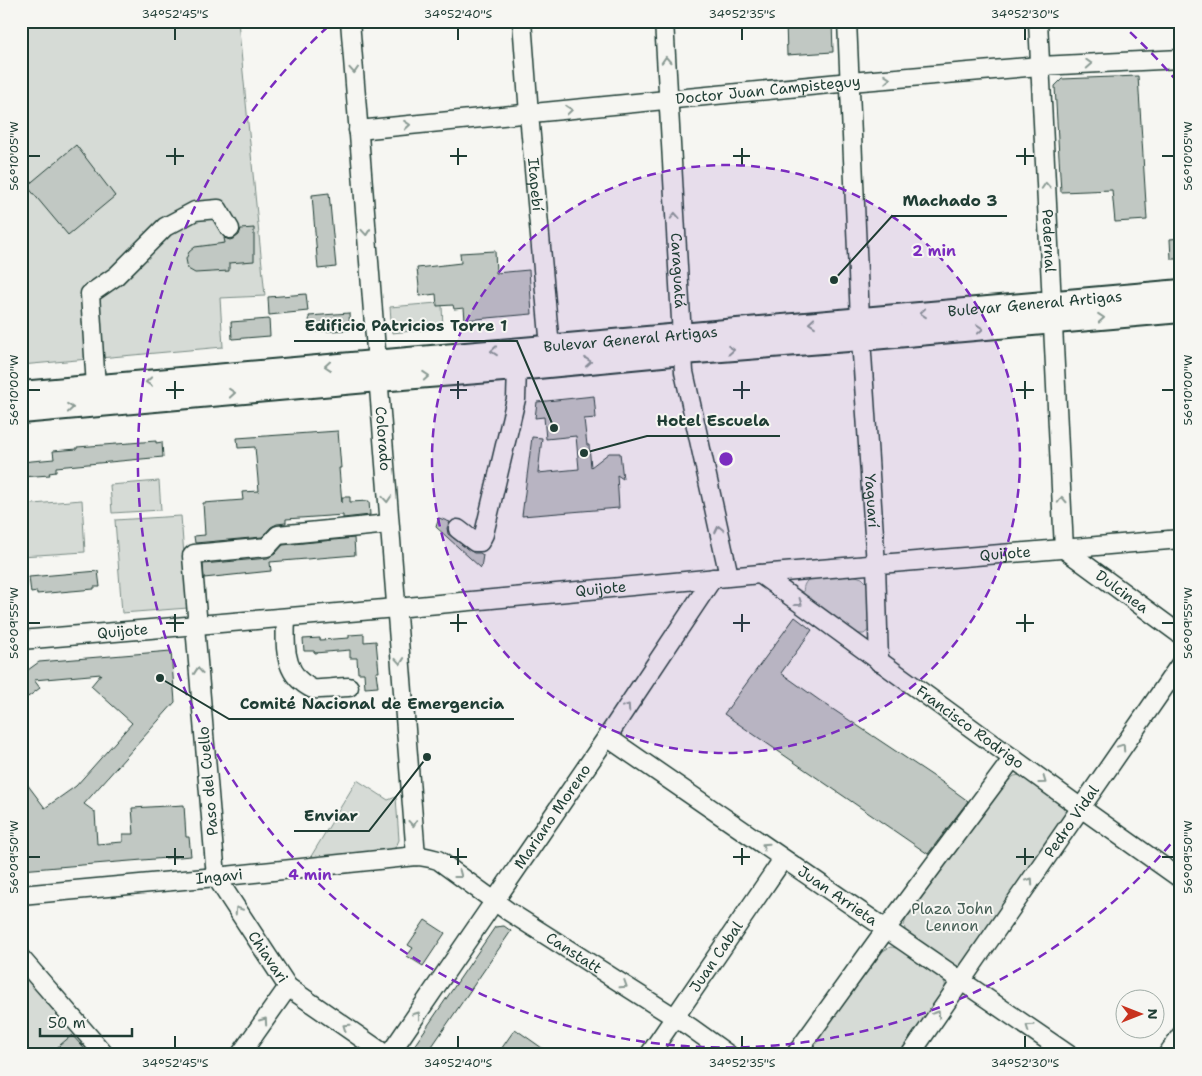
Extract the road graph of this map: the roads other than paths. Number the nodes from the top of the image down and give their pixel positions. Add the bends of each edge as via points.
1 (350, 21) edge
2 (522, 21) edge
3 (664, 21) edge
4 (847, 21) edge
5 (1038, 21) edge
6 (1181, 59) edge
7 (1040, 66) junction
8 (850, 82) junction
9 (668, 99) junction
10 (529, 114) junction
11 (358, 130) junction
12 (230, 229) dead end
13 (1181, 291) edge
14 (1181, 311) edge
15 (1052, 312) junction
16 (861, 329) junction
17 (682, 344) junction
18 (550, 346) junction
19 (517, 369) junction
20 (377, 371) junction
21 (96, 387) junction
22 (21, 393) edge
23 (21, 412) edge
24 (389, 524) junction
25 (458, 529) dead end
26 (1181, 539) edge
27 (1064, 549) junction
28 (876, 565) junction
29 (760, 574) junction
30 (721, 577) junction
31 (396, 608) junction
32 (286, 618) junction
33 (194, 626) junction
34 (1181, 635) edge
35 (25, 642) edge
36 (879, 662) junction
37 (1181, 662) edge
38 (349, 687) dead end
39 (607, 737) junction
40 (1013, 758) junction
41 (1080, 808) junction
42 (416, 856) junction
43 (783, 859) junction
44 (216, 877) junction
45 (1181, 879) edge
46 (21, 895) edge
47 (495, 902) junction
48 (886, 929) junction
49 (21, 958) edge
50 (961, 980) junction
51 (288, 987) junction
52 (674, 1017) junction
53 (1181, 1035) edge
54 (105, 1055) edge
55 (240, 1055) edge
56 (388, 1055) edge
57 (649, 1055) edge
58 (729, 1055) edge
59 (795, 1055) edge
60 (910, 1055) edge
61 (1069, 1055) edge
62 (1167, 1055) edge

1 -> 11 street, Colorado
2 - 10 street, Itapebí
9 -> 3 street, Caraguatá
4 - 8 street, Yaguarí
5 - 7 street, Pedernal
7 -> 6 street, Doctor Juan Campisteguy
8 -> 7 street, Doctor Juan Campisteguy
15 -> 7 street, Pedernal
8 - 9 street, Doctor Juan Campisteguy
8 - 16 street, Yaguarí
10 -> 9 street, Doctor Juan Campisteguy
17 -> 9 street, Caraguatá
11 -> 10 street, Doctor Juan Campisteguy
10 - 18 street, Itapebí
11 -> 20 street, Colorado
12 - 21 street via 218,209 195,210 165,227 116,276 90,294
13 - 15 main road, Bulevar General Artigas
15 -> 14 main road, Bulevar General Artigas
15 - 16 main road, Bulevar General Artigas
27 -> 15 street, Pedernal
16 - 17 main road, Bulevar General Artigas
16 - 28 street, Yaguarí
17 - 18 main road, Bulevar General Artigas
19 -> 17 main road, Bulevar General Artigas
30 -> 17 street, Caraguatá via 684,372
18 -> 20 main road, Bulevar General Artigas
20 -> 19 main road, Bulevar General Artigas
19 - 25 street via 516,400 484,534 480,542 475,542
20 -> 21 main road, Bulevar General Artigas
23 -> 20 main road, Bulevar General Artigas
20 -> 24 street, Colorado
21 - 22 main road, Bulevar General Artigas
24 - 31 street, Colorado
24 - 33 street, Paso del Cuello via 278,535 267,547 194,554 197,615
26 - 27 street, Quijote
27 - 28 street, Quijote
27 - 34 street, Dulcinea
28 - 29 street, Quijote
28 - 36 street, Yaguarí
29 - 30 street, Quijote
29 -> 36 street, Francisco Rodrigo
30 - 31 street, Quijote
39 -> 30 street, Mariano Moreno
31 - 32 street, Quijote
31 -> 42 street, Colorado
32 - 33 street, Quijote
32 - 38 street via 285,641 289,663 300,681 312,689
33 - 35 street, Quijote
44 -> 33 street, Paso del Cuello
36 - 40 street, Francisco Rodrigo
41 -> 37 street, Pedro Vidal
43 -> 39 street, Juan Arrieta
39 - 47 street, Mariano Moreno
40 -> 41 street, Francisco Rodrigo
40 - 48 street
41 - 45 street, Francisco Rodrigo
50 -> 41 street, Pedro Vidal
42 - 44 street, Ingavi
42 -> 47 street, Canstatt via 438,860
43 - 48 street, Juan Arrieta
43 - 52 street, Juan Cabal
44 - 46 street, Ingavi
51 -> 44 street, Chiavari
47 -> 52 street, Canstatt
56 -> 47 street, Mariano Moreno
48 - 50 street, Juan Arrieta
48 - 59 street
49 - 54 street
60 -> 50 street, Pedro Vidal
61 -> 50 street, Juan Arrieta
55 -> 51 street
56 -> 51 street, Chiavari
52 - 57 street, Juan Cabal
52 - 58 street, Canstatt
53 - 62 street

